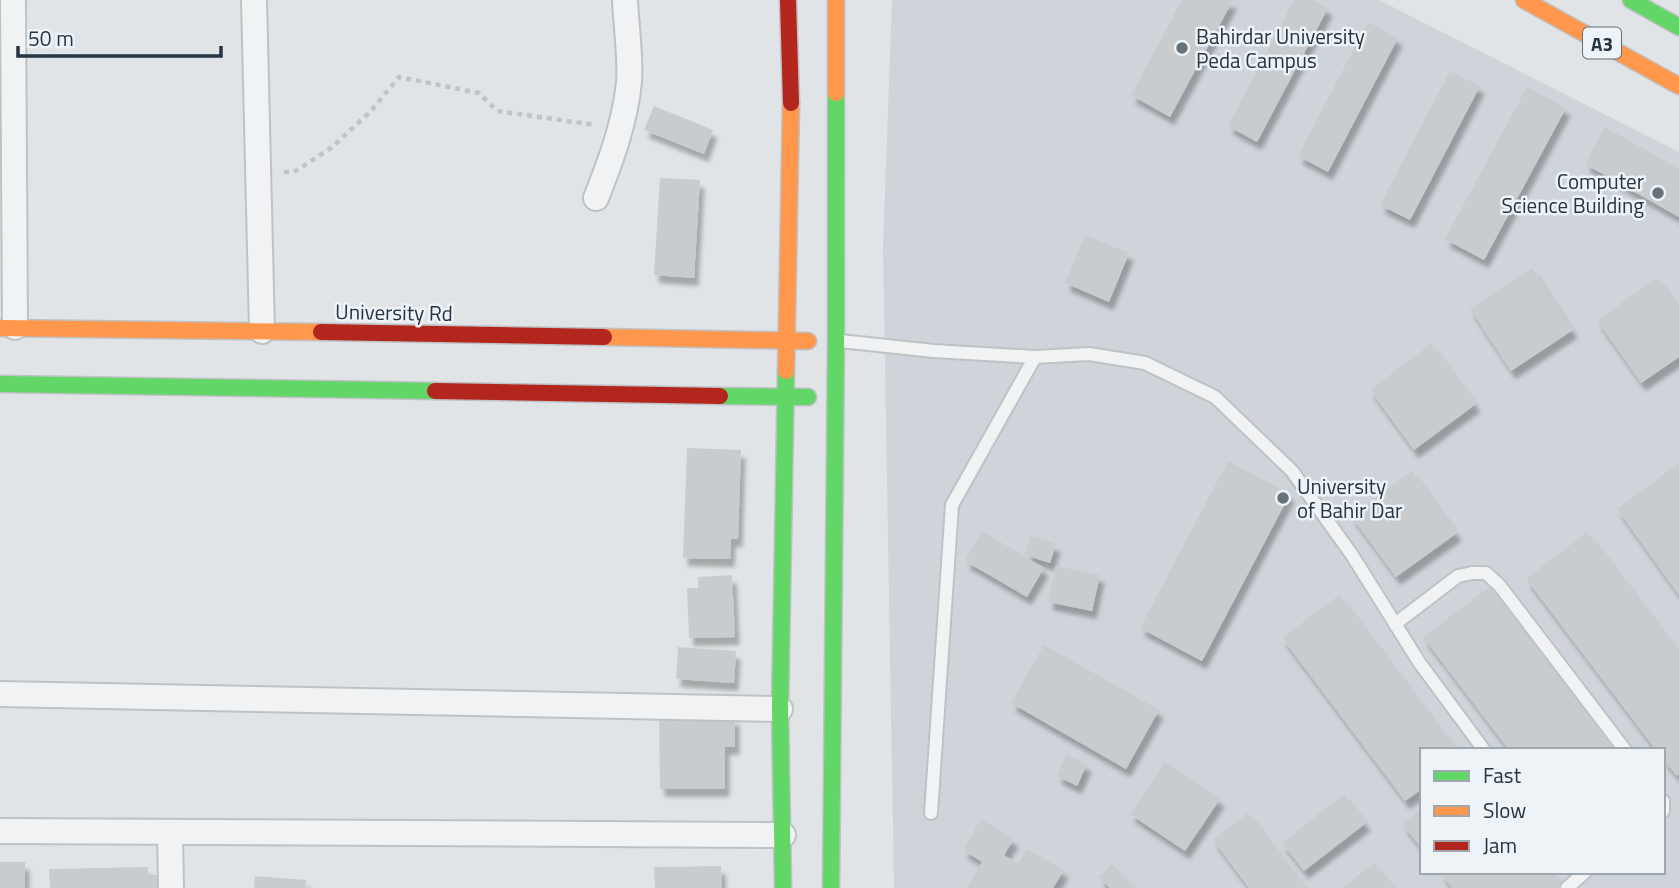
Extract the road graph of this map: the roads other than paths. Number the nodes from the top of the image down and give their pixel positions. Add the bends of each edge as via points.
1 (13, 0) edge
2 (254, 0) edge
3 (625, 0) edge
4 (788, 0) edge
5 (836, 0) edge
6 (1524, 0) edge
7 (1631, 0) edge
8 (1679, 27) edge
9 (1676, 78) edge
10 (596, 198) dead end
11 (7, 328) edge
12 (262, 331) junction
13 (787, 341) junction
14 (836, 341) junction
15 (1035, 357) junction
16 (0, 384) edge
17 (835, 396) junction
18 (786, 397) junction
19 (1395, 624) junction
20 (0, 694) edge
21 (786, 709) junction
22 (1483, 748) edge
23 (1623, 748) edge
24 (931, 813) dead end
25 (0, 831) edge
26 (170, 832) junction
27 (783, 835) junction
28 (1583, 874) edge
29 (171, 888) edge
30 (783, 888) edge
31 (831, 888) edge
32 (1567, 888) edge

1 - 11 street
2 - 12 street
3 - 10 street via 629,80 614,153
4 - 13 main road
5 - 14 main road
6 - 9 main road, A3
7 - 8 main road, A3
11 - 12 main road, University Rd
12 - 13 main road, University Rd
13 - 14 main road, University Rd
13 - 18 main road
14 - 15 lane
14 - 17 main road
15 - 19 lane via 1089,354 1145,363 1215,397 1292,471
15 - 24 lane via 953,505
16 - 18 main road
17 - 18 main road
17 - 31 main road via 825,708
18 - 21 main road
19 - 22 lane
19 - 23 lane via 1458,576 1486,573
20 - 21 street
21 - 27 main road
25 - 26 street
26 - 27 street
26 - 29 street
27 - 30 main road
28 - 32 lane

